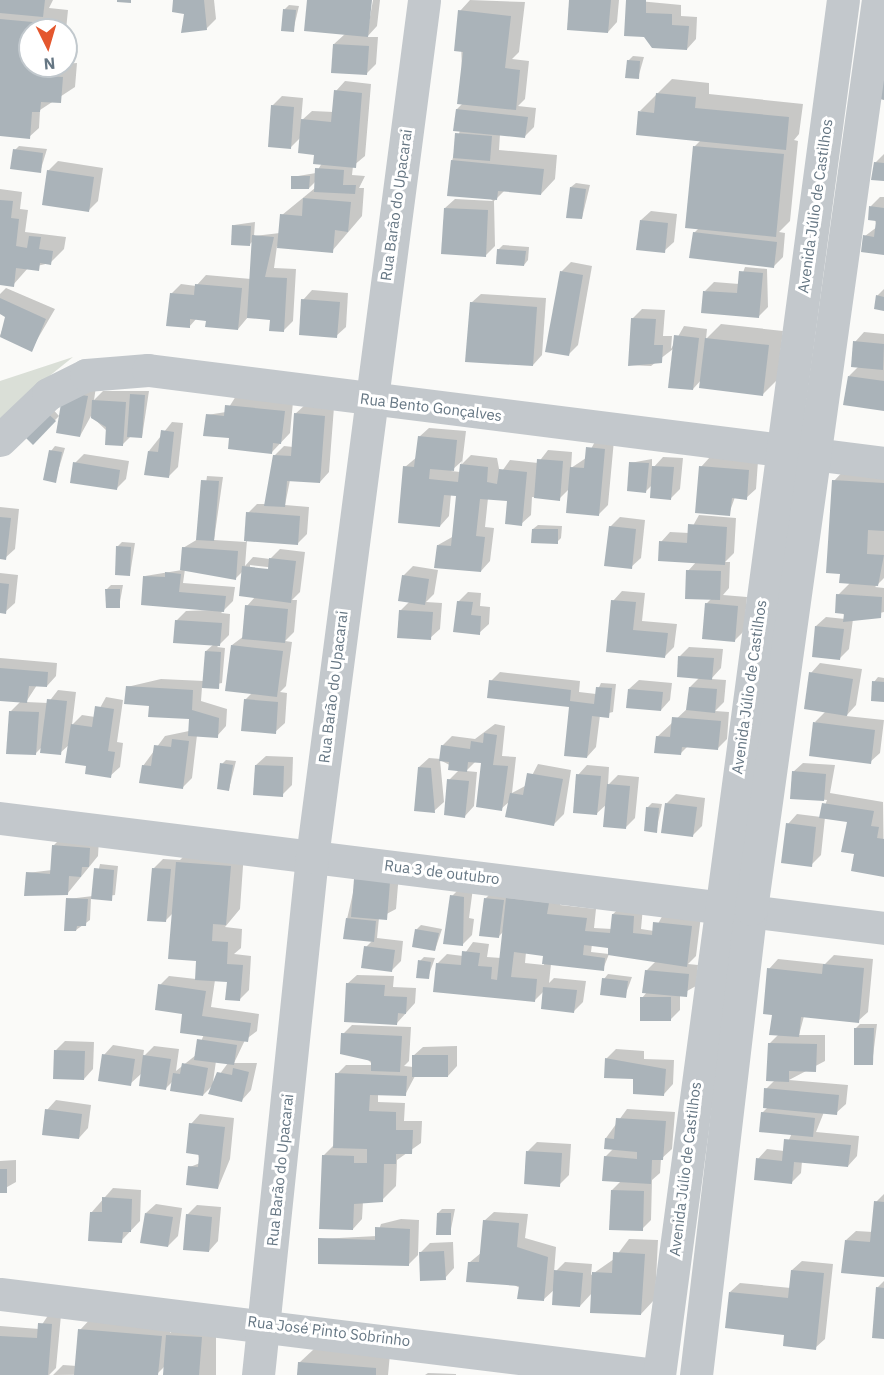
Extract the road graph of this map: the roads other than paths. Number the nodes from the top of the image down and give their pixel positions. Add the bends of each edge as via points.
1 (424, 0) edge
2 (843, 0) edge
3 (878, 0) edge
4 (813, 334) junction
5 (369, 400) junction
6 (0, 440) edge
7 (797, 452) junction
8 (884, 463) edge
9 (0, 818) edge
10 (312, 857) junction
11 (736, 907) junction
12 (884, 928) edge
13 (690, 1136) junction
14 (724, 1141) junction
15 (0, 1294) edge
16 (265, 1322) junction
17 (258, 1375) edge
18 (658, 1375) edge
19 (696, 1375) edge

1 - 5 street, Rua Barão do Upacarai
2 - 4 street, Avenida Júlio de Castilhos
3 - 4 street, Avenida Júlio de Castilhos
4 - 7 street, Avenida Júlio de Castilhos
5 - 6 street, Rua Bento Gonçalves via 148,370 86,375 48,394
5 - 7 street, Rua Bento Gonçalves
5 - 10 street, Rua Barão do Upacarai
7 - 8 street, Rua Bento Gonçalves
7 - 11 street, Avenida Júlio de Castilhos
9 - 10 street, Rua 3 de outubro
10 - 11 street, Rua 3 de outubro
10 - 16 street, Rua Barão do Upacarai
11 - 12 street, Rua 3 de outubro
11 - 13 street, Avenida Júlio de Castilhos
11 - 14 street, Avenida Júlio de Castilhos
13 - 14 street
13 - 18 street, Avenida Júlio de Castilhos
14 - 19 street, Avenida Júlio de Castilhos
15 - 16 street, Rua José Pinto Sobrinho
16 - 17 street, Rua Barão do Upacarai
16 - 18 street, Rua José Pinto Sobrinho

